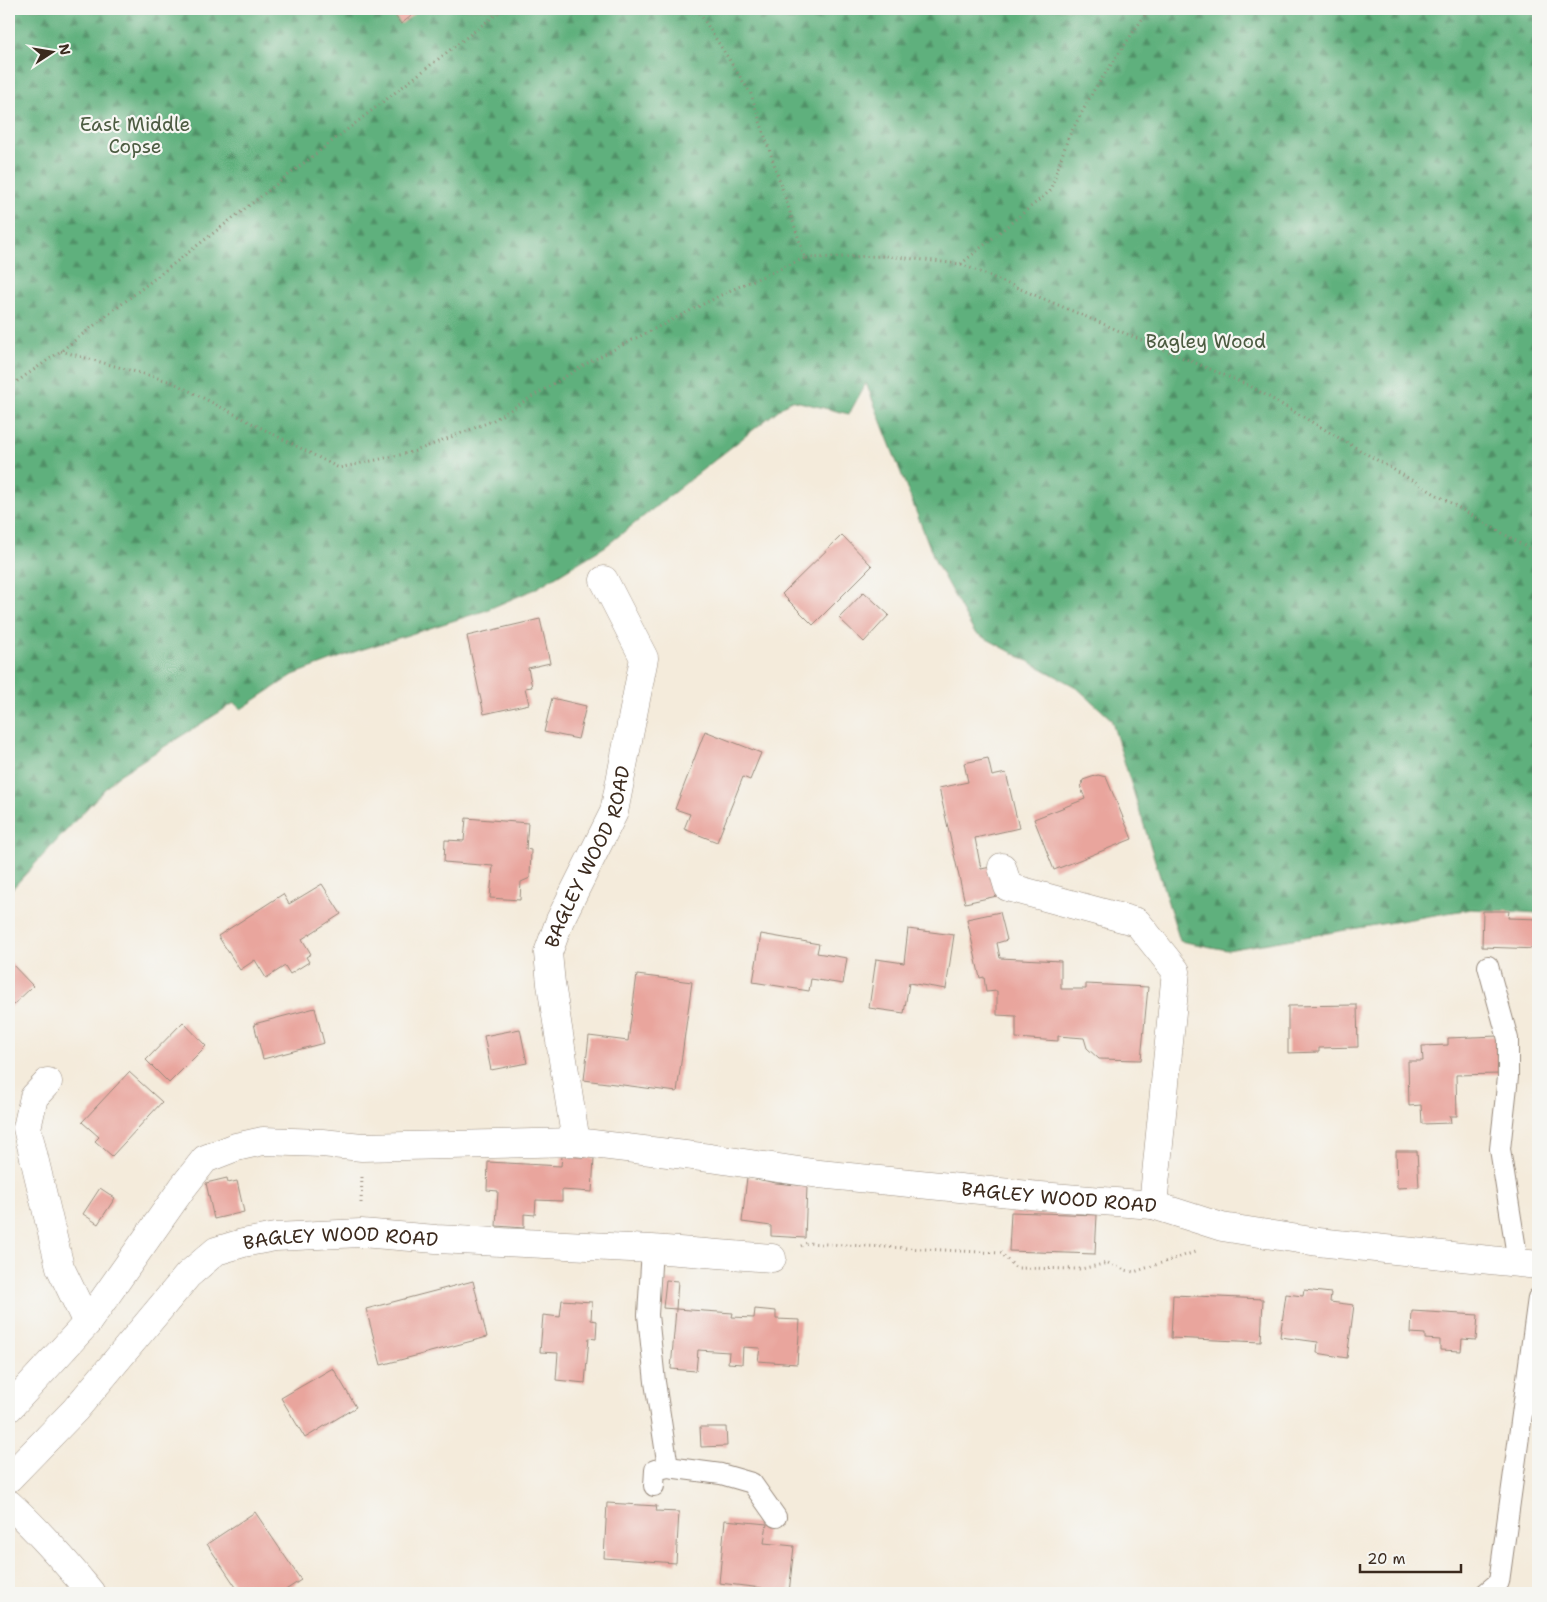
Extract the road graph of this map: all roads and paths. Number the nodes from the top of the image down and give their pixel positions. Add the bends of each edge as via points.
1 (503, 9) edge
2 (697, 9) edge
3 (1148, 9) edge
4 (805, 258) junction
5 (961, 264) junction
6 (61, 351) junction
7 (9, 387) edge
8 (1538, 551) edge
9 (604, 580) dead end
10 (1002, 867) dead end
11 (1488, 966) dead end
12 (35, 1088) dead end
13 (576, 1142) junction
14 (362, 1147) junction
15 (1153, 1205) junction
16 (1222, 1226) junction
17 (360, 1233) junction
18 (652, 1249) junction
19 (772, 1258) joint
20 (1528, 1264) edge
21 (1538, 1298) edge
22 (87, 1323) junction
23 (9, 1408) edge
24 (668, 1467) junction
25 (9, 1478) edge
26 (654, 1486) dead end
27 (9, 1504) edge
28 (776, 1517) dead end
29 (90, 1593) edge
30 (1486, 1593) edge

1 - 6 path
2 - 4 path via 751,94
3 - 5 path via 1068,138 1050,191
4 - 5 path via 887,256
4 - 6 path via 731,290 591,361 492,421 413,452 339,468 172,382
5 - 8 path via 1250,386
6 - 7 path
9 - 13 street, BAGLEY WOOD ROAD via 644,658 614,812 560,920 548,953
10 - 15 street via 1008,887 1137,922 1176,971
11 - 20 lane via 1508,1039 1508,1077 1500,1149
12 - 22 street via 27,1128 60,1267
13 - 14 street, BAGLEY WOOD ROAD
13 - 15 street, BAGLEY WOOD ROAD via 820,1174
14 - 17 path
14 - 22 street, BAGLEY WOOD ROAD via 263,1141 206,1159 183,1186
15 - 16 street, BAGLEY WOOD ROAD
16 - 19 path via 1217,1242 1134,1272 1108,1263 1081,1269 1016,1268 1001,1254 807,1243
16 - 20 street, BAGLEY WOOD ROAD via 1318,1242
17 - 18 street, BAGLEY WOOD ROAD
17 - 25 street, BAGLEY WOOD ROAD via 275,1237 216,1251 188,1275 76,1410
18 - 19 street, BAGLEY WOOD ROAD
18 - 24 lane via 648,1315
21 - 30 lane via 1499,1582
22 - 23 street, BAGLEY WOOD ROAD
24 - 26 lane via 656,1470
24 - 28 lane via 721,1474 752,1483
27 - 29 street via 61,1556

